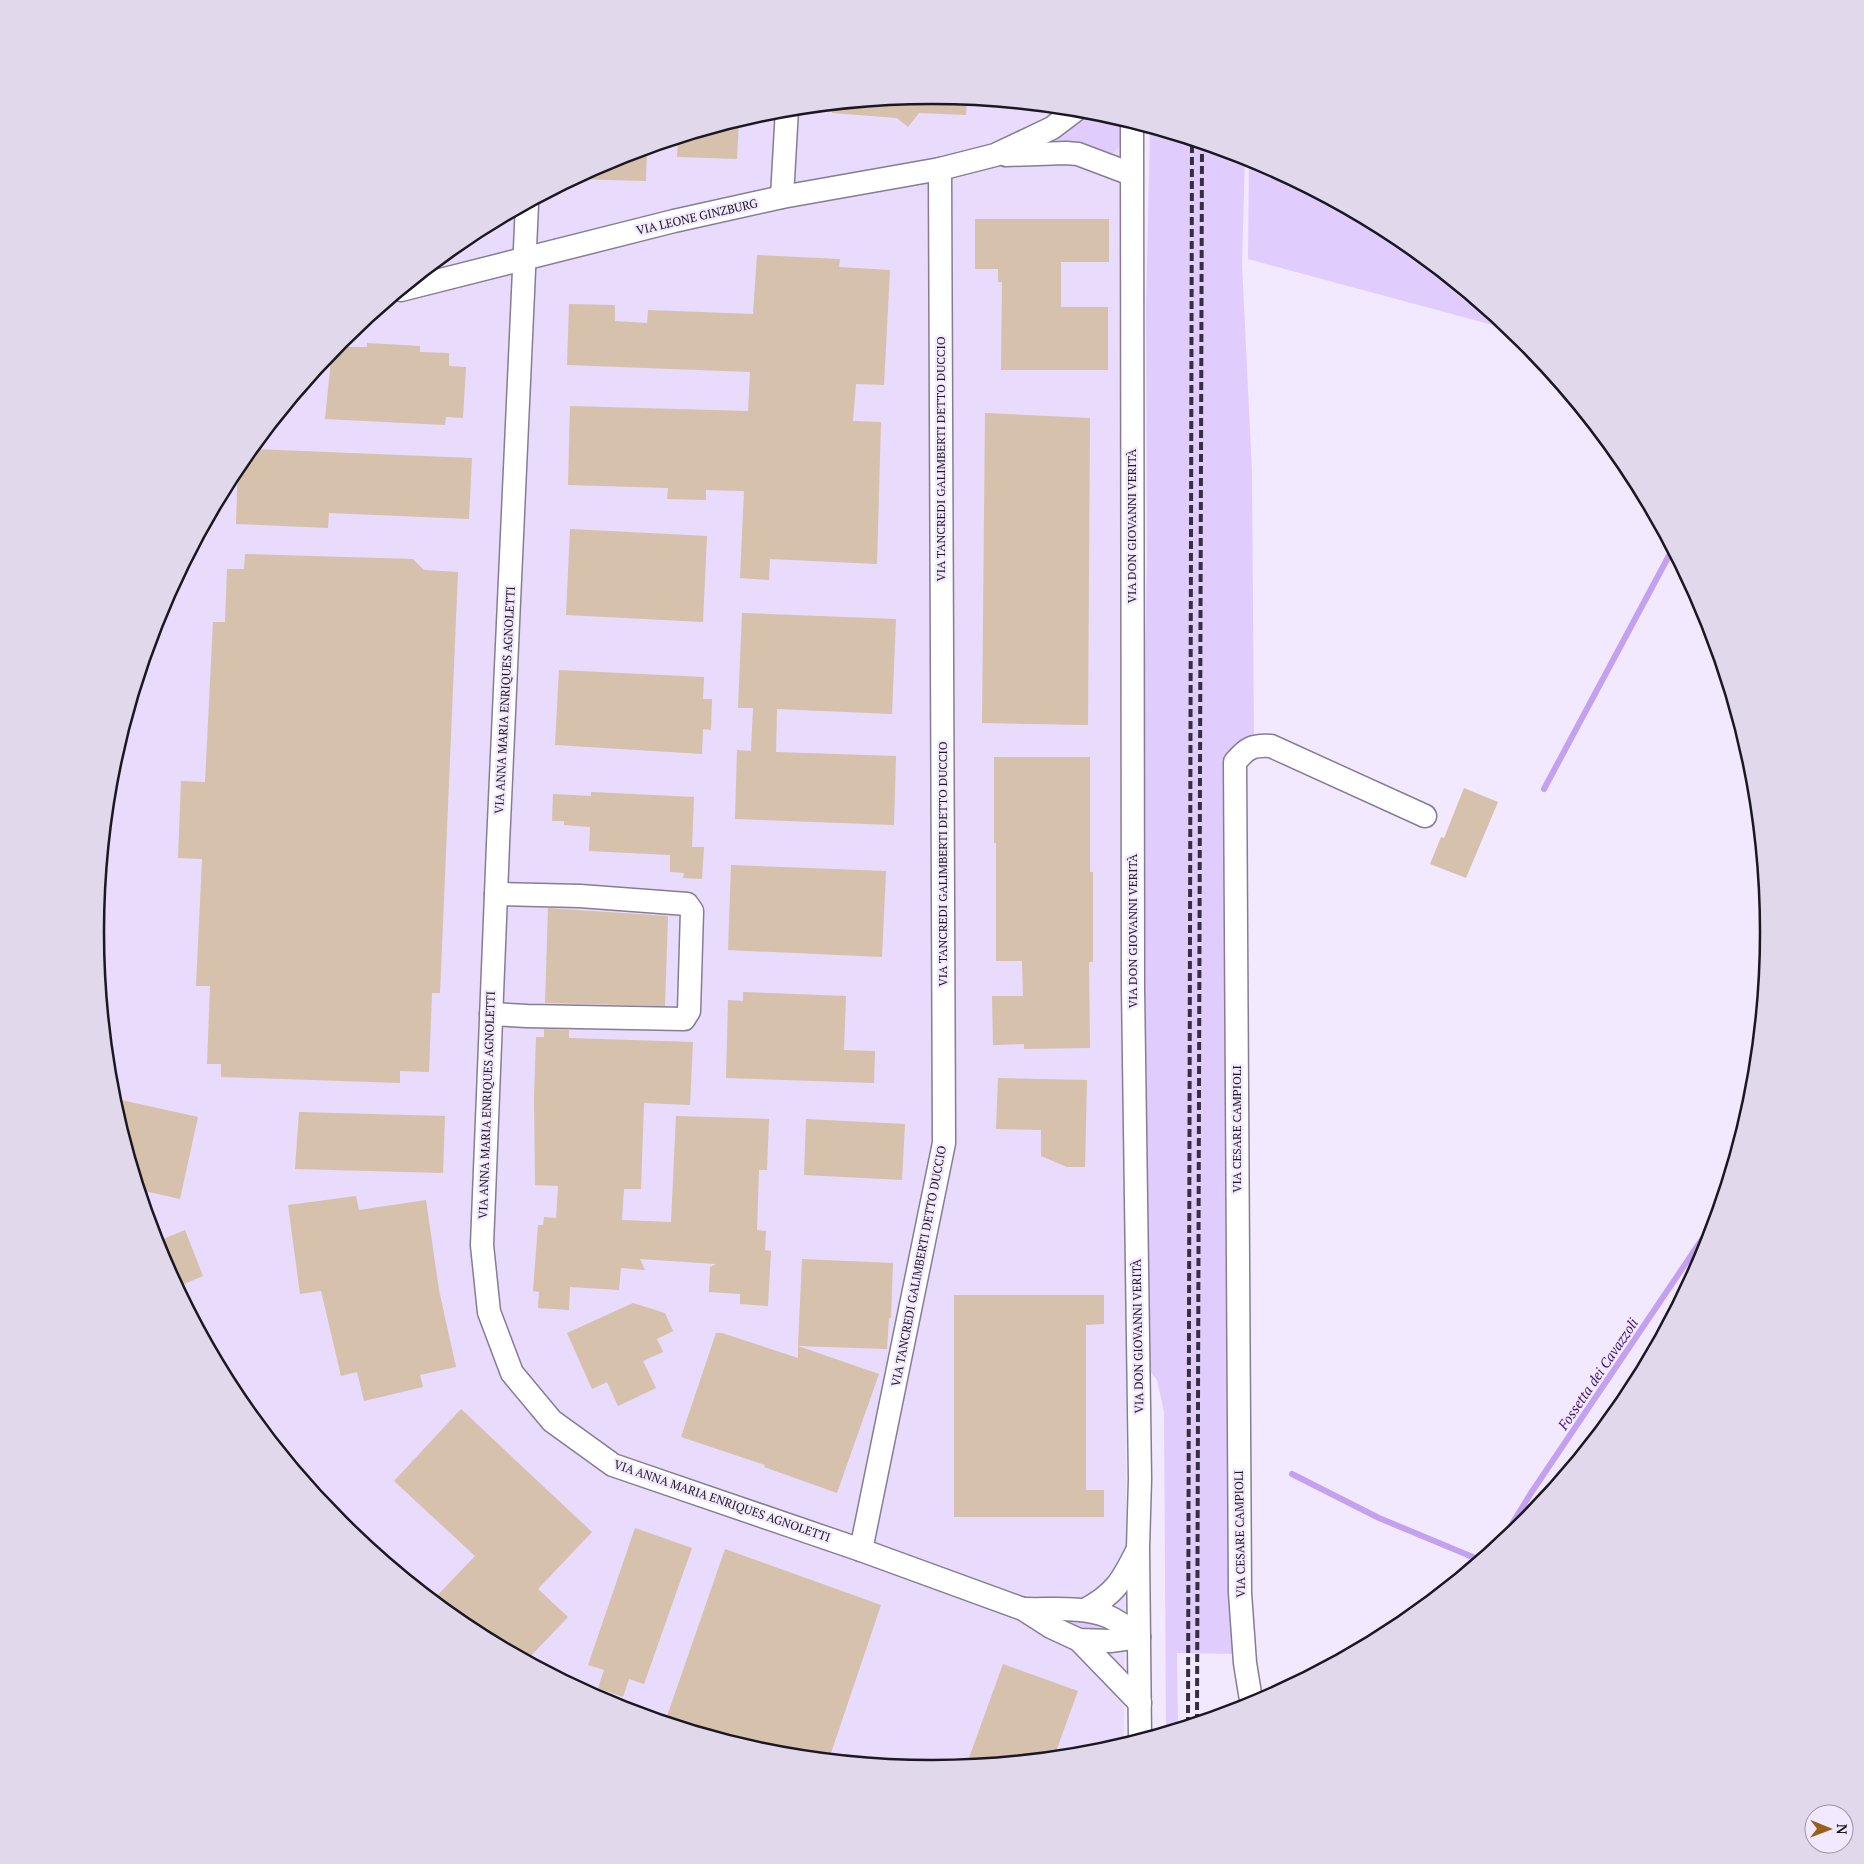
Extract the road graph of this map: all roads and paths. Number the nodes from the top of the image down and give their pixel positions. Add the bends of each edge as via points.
1 (1068, 116) edge
2 (787, 117) edge
3 (1132, 129) edge
4 (995, 155) junction
5 (940, 169) junction
6 (1132, 174) junction
7 (782, 197) junction
8 (528, 210) edge
9 (526, 260) junction
10 (413, 287) edge
11 (1425, 816) dead end
12 (496, 894) junction
13 (491, 1014) junction
14 (1138, 1548) junction
15 (861, 1550) junction
16 (1023, 1609) junction
17 (1085, 1610) junction
18 (1139, 1638) junction
19 (1078, 1640) junction
20 (1250, 1696) edge
21 (1140, 1703) junction
22 (1140, 1733) edge

1 - 4 street, VIA LEONE GINZBURG via 1052,128
2 - 7 street
3 - 6 street, VIA DON GIOVANNI VERITÀ
4 - 5 street, VIA LEONE GINZBURG
4 - 6 street, VIA LEONE GINZBURG via 1078,154
5 - 7 street, VIA LEONE GINZBURG
5 - 15 street, VIA TANCREDI GALIMBERTI DETTO DUCCIO via 944,1143
6 - 14 street, VIA DON GIOVANNI VERITÀ via 1133,988 1140,1479
7 - 9 street, VIA LEONE GINZBURG
8 - 9 street, VIA ANNA MARIA ENRIQUES AGNOLETTI
9 - 10 street, VIA LEONE GINZBURG
9 - 12 street, VIA ANNA MARIA ENRIQUES AGNOLETTI
11 - 20 street, VIA CESARE CAMPIOLI via 1270,746 1257,745 1245,751 1235,762 1240,1593
12 - 13 street, VIA ANNA MARIA ENRIQUES AGNOLETTI
12 - 13 street via 687,904 692,911 689,1011 684,1018
13 - 15 street, VIA ANNA MARIA ENRIQUES AGNOLETTI via 482,1245 489,1312 512,1373 552,1421 614,1466
14 - 17 street via 1120,1583 1102,1601
14 - 18 street, VIA DON GIOVANNI VERITÀ
15 - 16 street, VIA ANNA MARIA ENRIQUES AGNOLETTI
16 - 17 street, VIA ANNA MARIA ENRIQUES AGNOLETTI
16 - 19 street, VIA ANNA MARIA ENRIQUES AGNOLETTI
17 - 18 street, VIA ANNA MARIA ENRIQUES AGNOLETTI via 1109,1616
18 - 19 street, VIA ANNA MARIA ENRIQUES AGNOLETTI
18 - 21 street, VIA DON GIOVANNI VERITÀ
19 - 21 street, VIA ANNA MARIA ENRIQUES AGNOLETTI
21 - 22 street, VIA DON GIOVANNI VERITÀ

